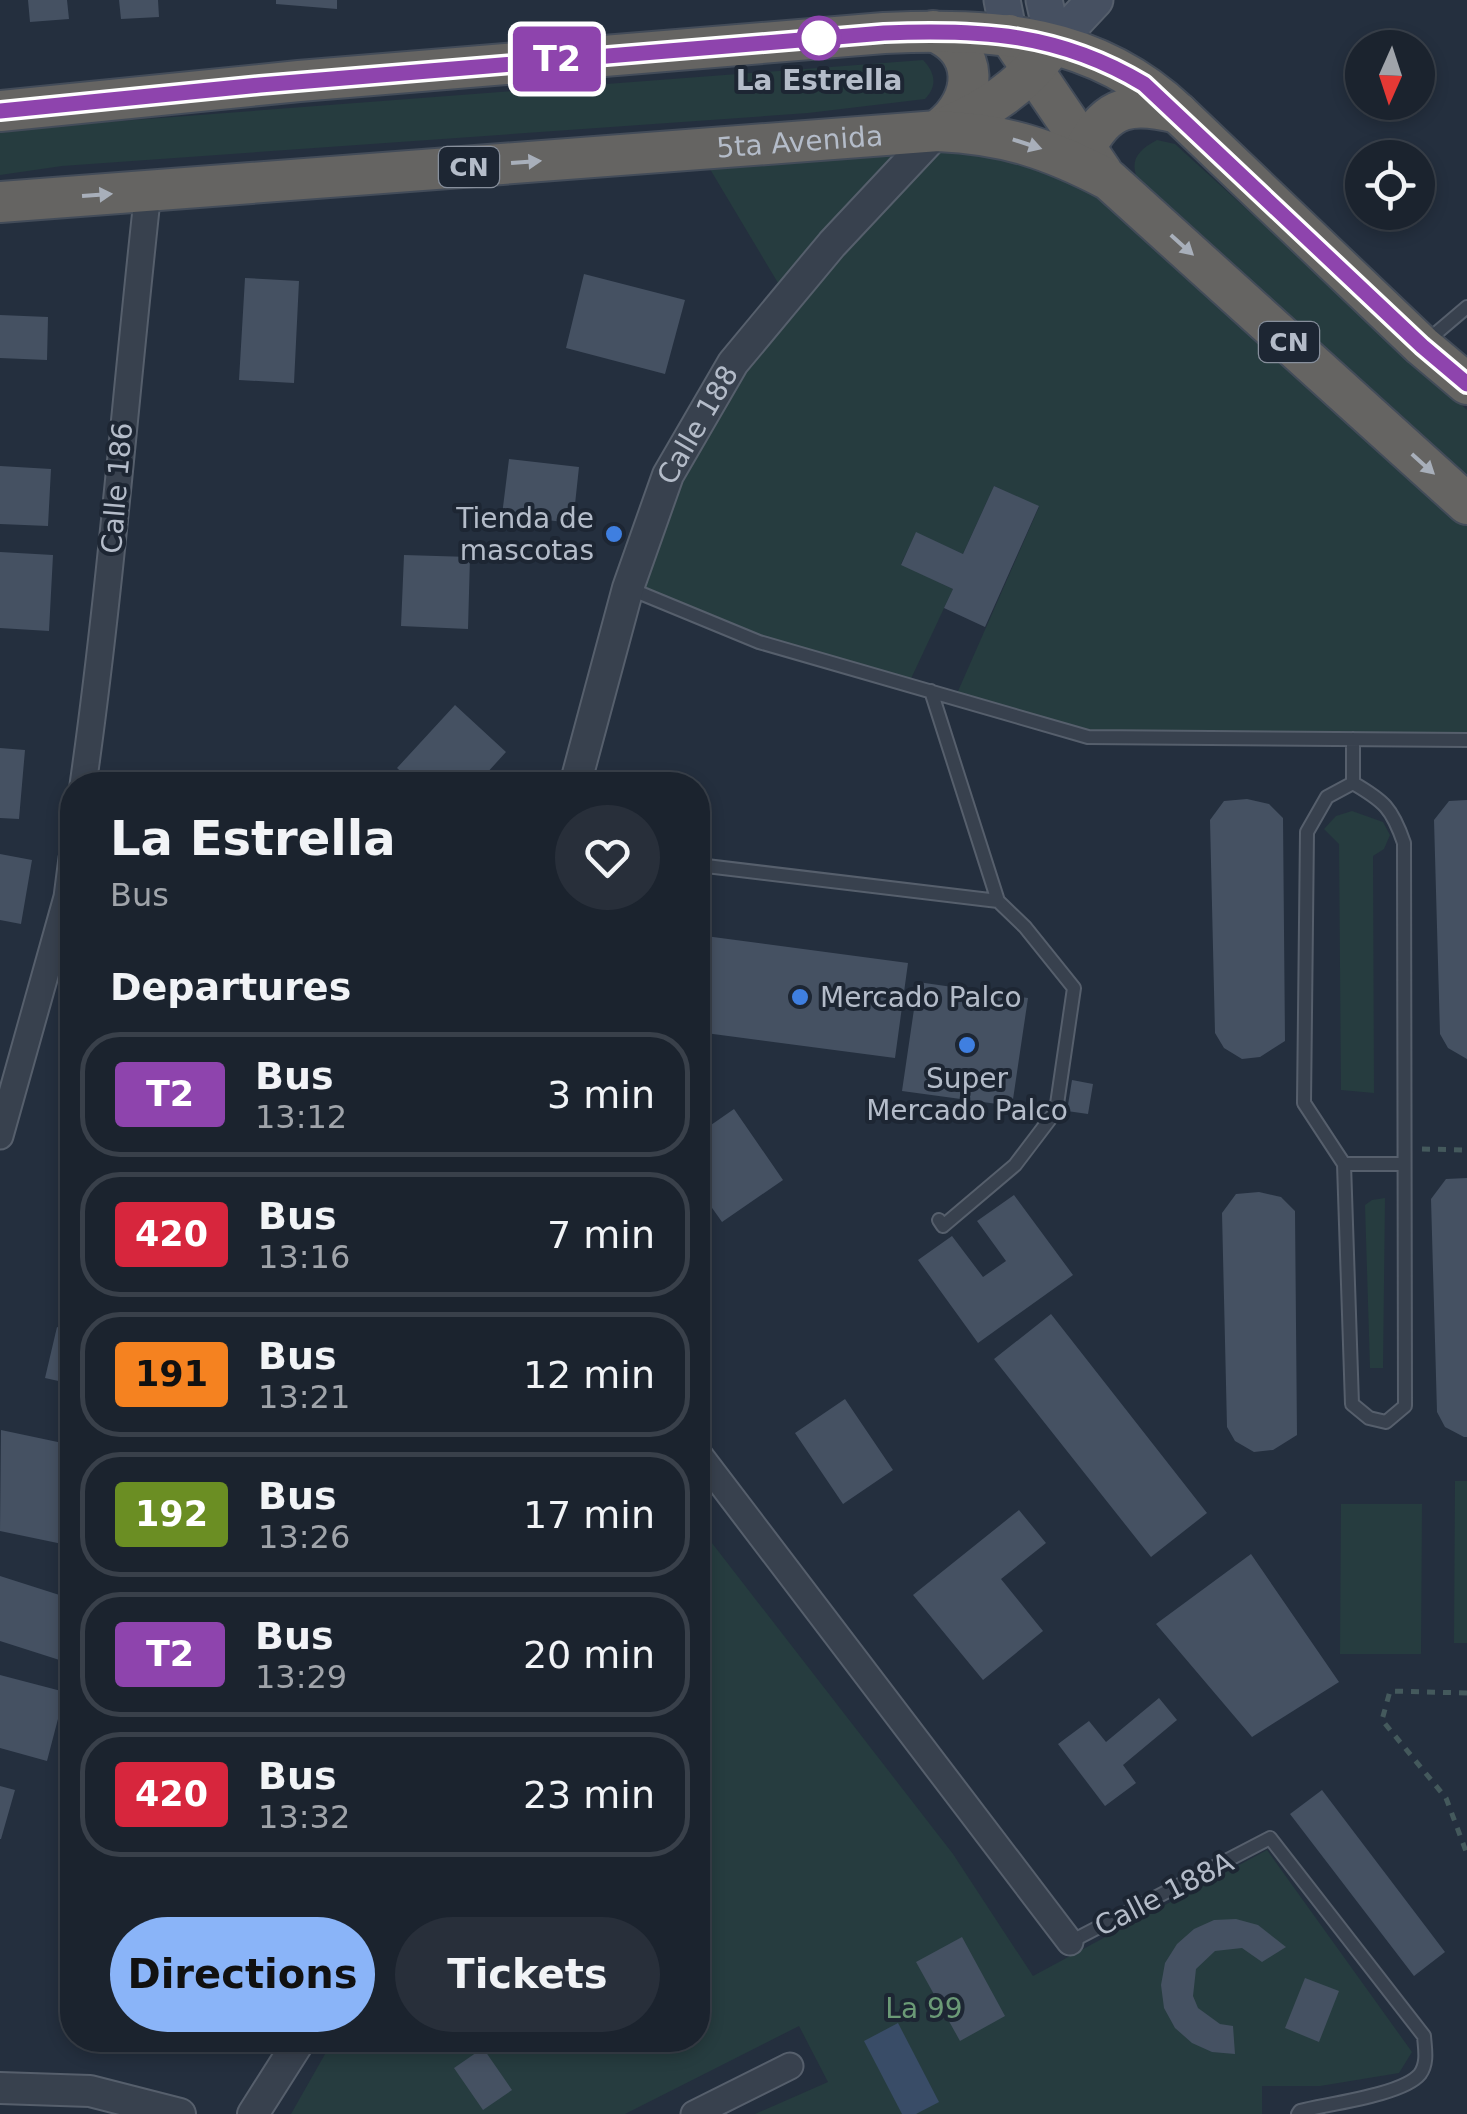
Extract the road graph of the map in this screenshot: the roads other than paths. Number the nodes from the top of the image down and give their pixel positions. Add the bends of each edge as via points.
1 (1044, 0) edge
2 (1095, 0) edge
3 (1006, 17) edge
4 (934, 30) junction
5 (1043, 58) junction
6 (0, 111) edge
7 (1178, 113) junction
8 (938, 131) junction
9 (1085, 149) junction
10 (1109, 180) junction
11 (148, 191) junction
12 (0, 202) edge
13 (1467, 306) edge
14 (1422, 346) junction
15 (1467, 384) edge
16 (1467, 504) edge
17 (628, 588) junction
18 (931, 691) junction
19 (1352, 739) junction
20 (1467, 740) edge
21 (85, 772) edge
22 (578, 772) edge
23 (1353, 783) junction
24 (710, 866) edge
25 (998, 901) junction
26 (60, 921) edge
27 (0, 1136) edge
28 (1344, 1164) junction
29 (1404, 1164) junction
30 (939, 1220) dead end
31 (710, 1469) edge
32 (1070, 1942) joint
33 (292, 2052) edge
34 (790, 2066) dead end
35 (0, 2088) edge
36 (180, 2114) edge
37 (253, 2114) edge
38 (694, 2114) edge
39 (1298, 2114) edge

1 - 5 main road
2 - 5 main road
3 - 4 highway
3 - 5 highway
4 - 6 highway
4 - 8 highway via 964,56 969,76 961,108
5 - 7 highway via 1107,62
5 - 8 highway via 986,108
5 - 9 highway
7 - 9 highway via 1132,106 1111,114
7 - 14 highway
8 -> 10 highway, 5ta Avenida / CN via 1010,138
11 -> 8 highway, 5ta Avenida / CN
8 - 17 street, Calle 188 via 733,363 668,475
9 - 10 highway
10 -> 16 highway, 5ta Avenida / CN
12 -> 11 highway, 5ta Avenida / CN
11 - 21 street, Calle 186
13 - 14 lane
14 - 15 highway
17 - 18 lane via 759,642
17 - 22 street, Calle 188
18 - 19 lane via 1088,736
18 - 25 lane
19 - 20 lane
19 - 23 lane
23 - 28 lane via 1328,797 1307,832 1304,1103
23 - 29 lane via 1384,801 1404,843
24 - 25 lane
25 - 30 lane via 1074,988 1056,1111 1015,1164 943,1226
26 - 27 street
28 - 29 lane
28 - 29 lane via 1352,1404 1386,1422 1405,1406
31 - 32 street, Calle 188A
32 - 39 lane, Calle 188A via 1270,1838 1424,2036 1426,2060 1419,2075 1400,2088
33 - 37 street
34 - 38 street
35 - 36 street via 90,2090

